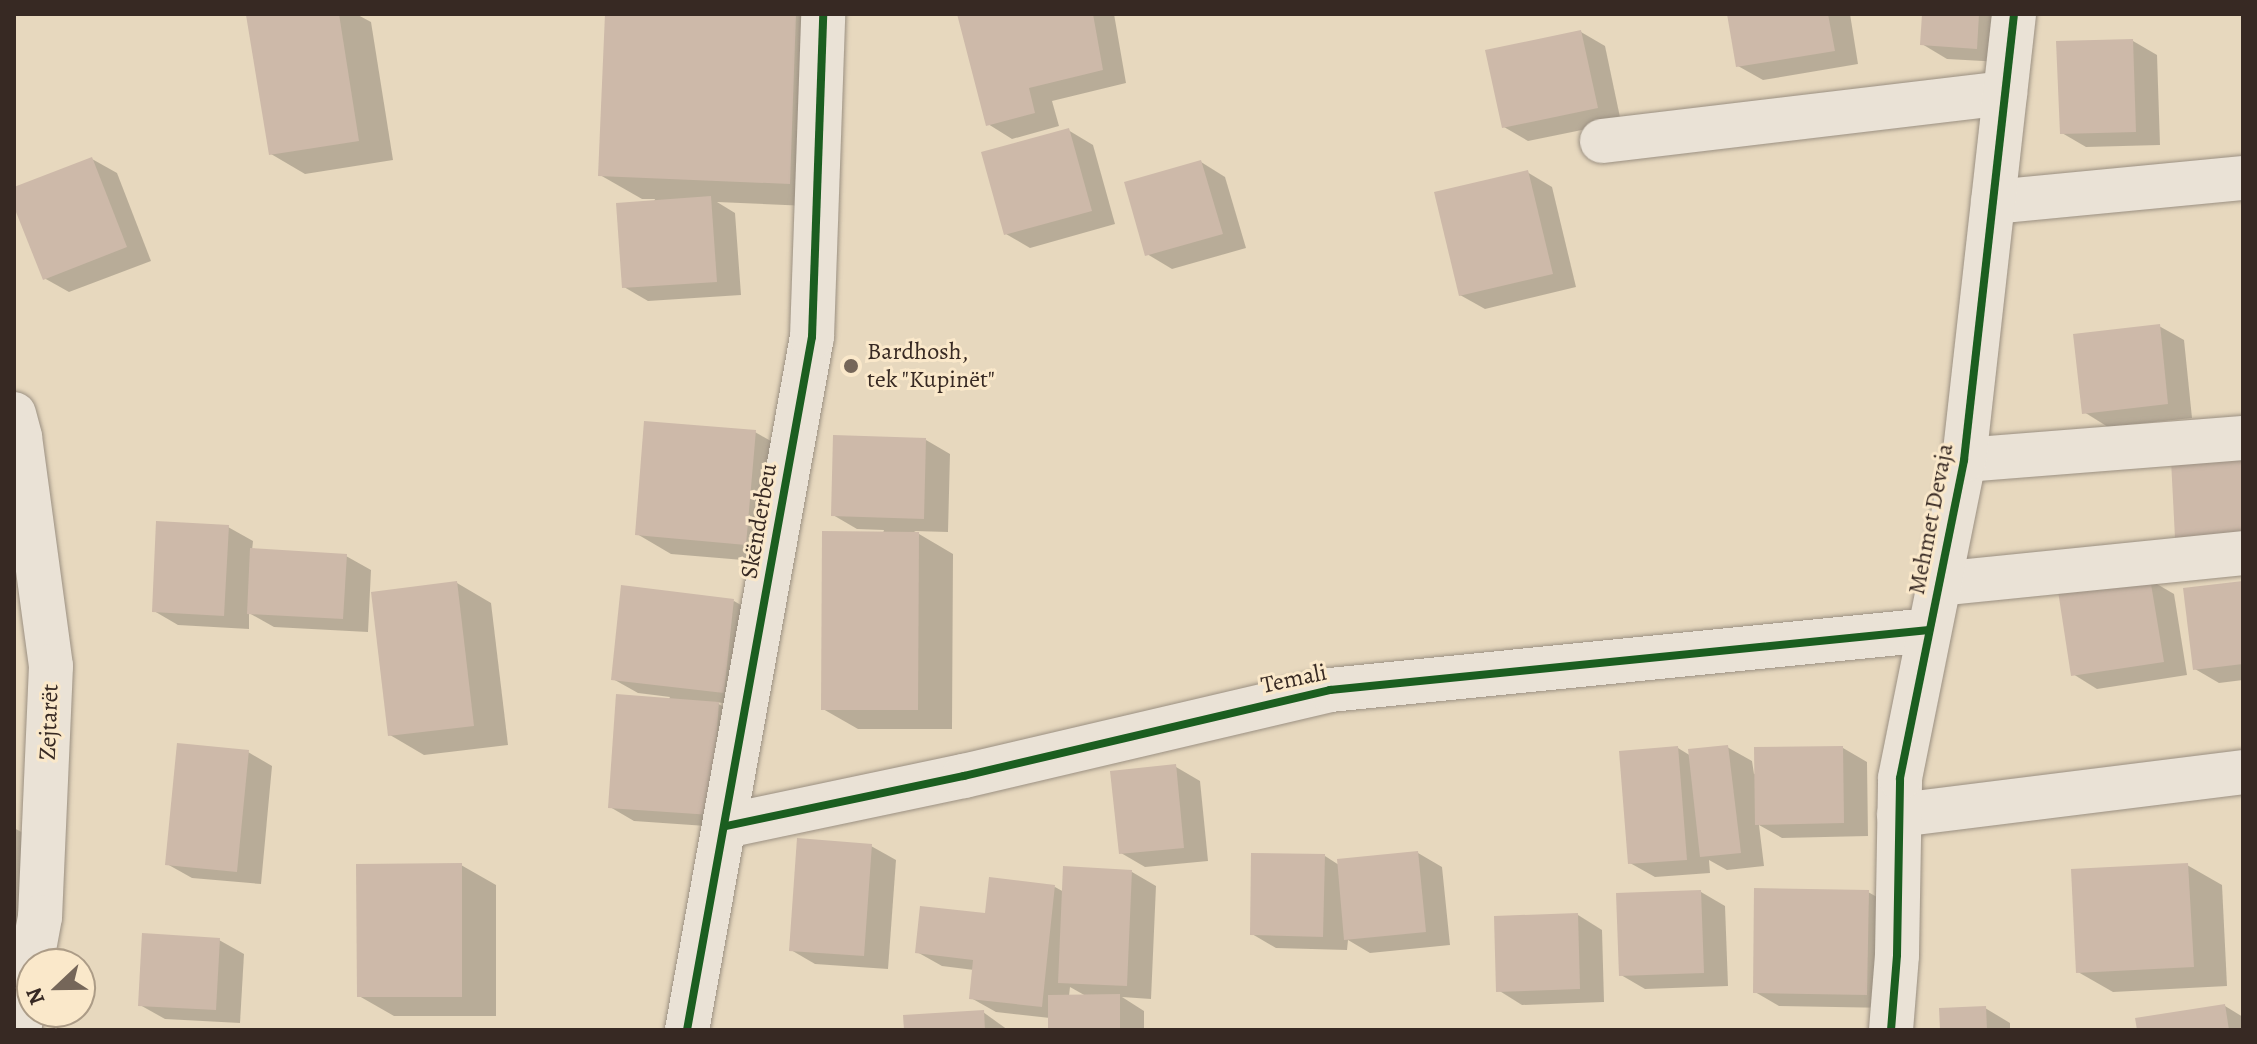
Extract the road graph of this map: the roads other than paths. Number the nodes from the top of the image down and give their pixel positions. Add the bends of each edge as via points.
1 (823, 14) edge
2 (2014, 14) edge
3 (2005, 93) junction
4 (1602, 141) dead end
5 (2243, 178) edge
6 (1993, 202) junction
7 (14, 414) edge
8 (2243, 438) edge
9 (1964, 460) junction
10 (2243, 553) edge
11 (1939, 584) junction
12 (1929, 630) junction
13 (2243, 772) edge
14 (1899, 815) junction
15 (726, 826) junction
16 (19, 1030) edge
17 (687, 1030) edge
18 (1891, 1030) edge

1 - 15 street, Skënderbeu via 812,337
2 - 3 street, Mehmet Devaja
3 - 4 street
3 - 6 street, Mehmet Devaja
5 - 6 street
6 - 9 street, Mehmet Devaja
7 - 16 street, Zejtarët via 51,666 40,917
8 - 9 street
9 - 11 street, Mehmet Devaja
10 - 11 street
11 - 12 street, Mehmet Devaja
12 - 14 street, Mehmet Devaja via 1900,778
12 - 15 street, Temali via 1330,690
13 - 14 street
14 - 18 street, Mehmet Devaja
15 - 17 street, Skënderbeu

